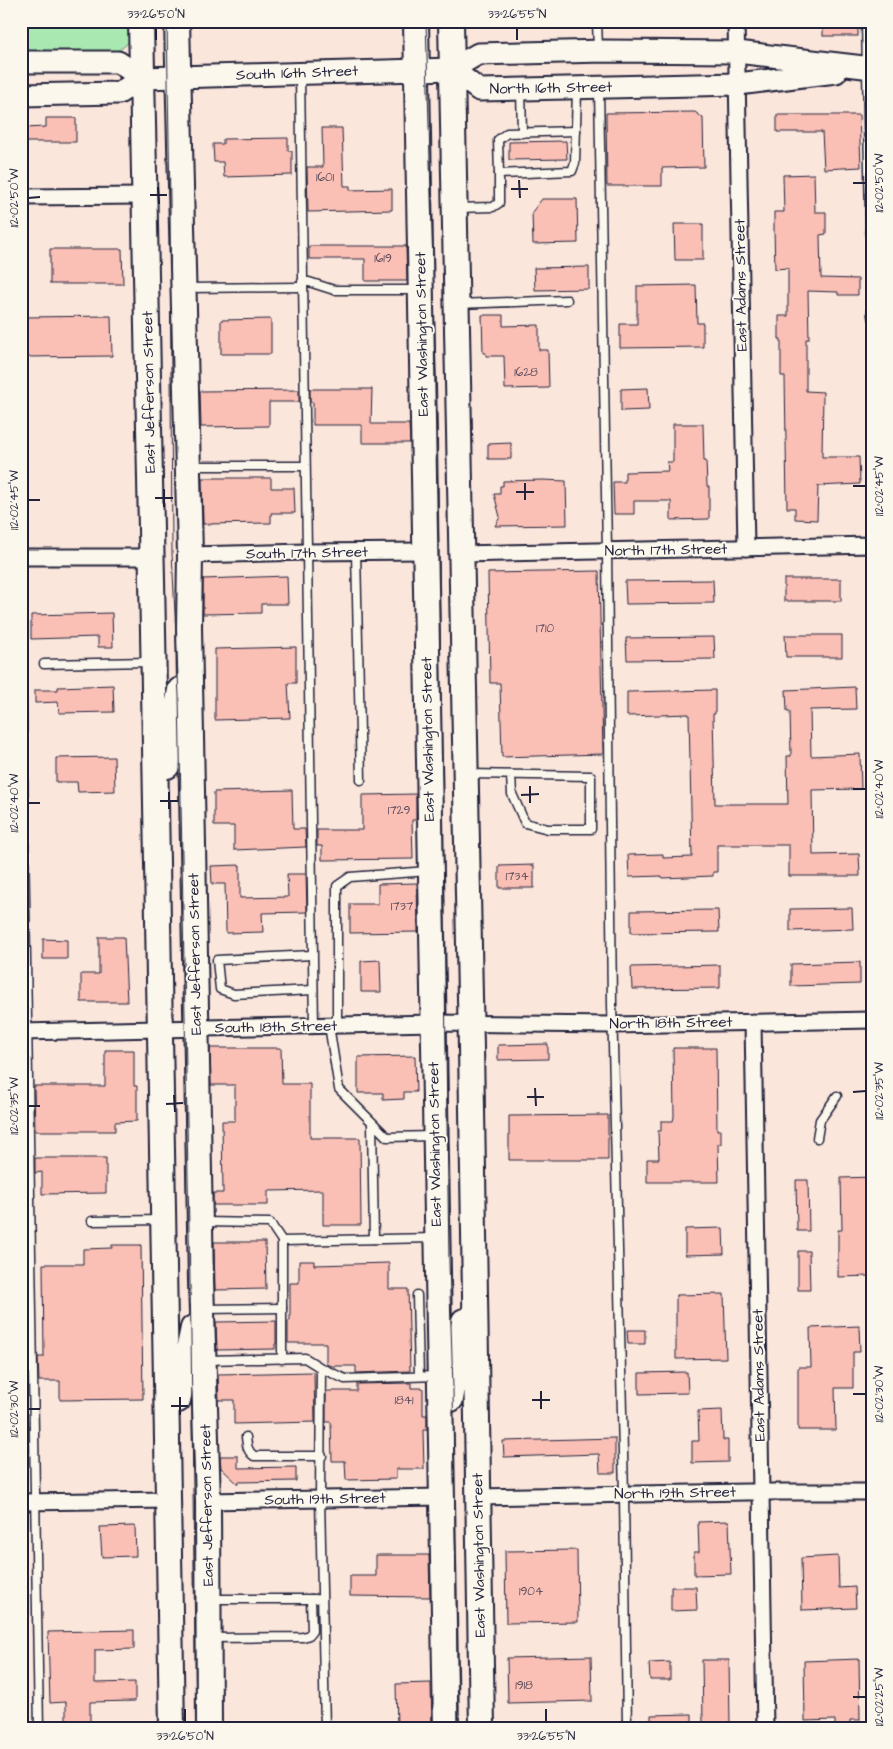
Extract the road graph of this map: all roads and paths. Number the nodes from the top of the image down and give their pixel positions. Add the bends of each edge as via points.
1 (141, 21) edge
2 (178, 21) edge
3 (416, 21) edge
4 (451, 21) edge
5 (597, 21) edge
6 (736, 21) edge
7 (866, 21) edge
8 (598, 51) junction
9 (737, 52) junction
10 (22, 62) edge
11 (870, 68) edge
12 (417, 69) junction
13 (452, 69) junction
14 (300, 72) junction
15 (178, 76) junction
16 (142, 78) junction
17 (738, 84) junction
18 (599, 87) junction
19 (577, 88) junction
20 (521, 89) junction
21 (21, 95) edge
22 (576, 131) junction
23 (522, 133) junction
24 (499, 174) junction
25 (145, 196) junction
26 (21, 197) edge
27 (454, 208) junction
28 (303, 284) junction
29 (184, 288) junction
30 (421, 290) junction
31 (567, 300) dead end
32 (457, 309) junction
33 (872, 316) edge
34 (188, 466) junction
35 (305, 466) junction
36 (424, 477) junction
37 (872, 545) edge
38 (746, 548) junction
39 (425, 551) junction
40 (607, 551) junction
41 (306, 552) junction
42 (356, 552) junction
43 (461, 554) junction
44 (190, 555) junction
45 (21, 557) edge
46 (152, 557) junction
47 (189, 627) junction
48 (154, 662) junction
49 (21, 664) edge
50 (44, 664) dead end
51 (465, 774) junction
52 (511, 775) junction
53 (361, 780) dead end
54 (158, 824) junction
55 (430, 870) junction
56 (312, 955) junction
57 (208, 969) junction
58 (313, 990) junction
59 (872, 1020) edge
60 (753, 1022) junction
61 (434, 1023) junction
62 (470, 1023) junction
63 (612, 1025) junction
64 (326, 1026) junction
65 (197, 1028) junction
66 (160, 1029) junction
67 (24, 1032) edge
68 (837, 1096) dead end
69 (372, 1123) junction
70 (436, 1136) junction
71 (817, 1138) dead end
72 (165, 1220) junction
73 (92, 1221) dead end
74 (200, 1222) junction
75 (437, 1238) junction
76 (374, 1239) junction
77 (282, 1242) junction
78 (474, 1262) junction
79 (201, 1282) junction
80 (417, 1295) dead end
81 (282, 1308) junction
82 (202, 1310) junction
83 (282, 1359) junction
84 (204, 1360) junction
85 (321, 1368) junction
86 (429, 1376) junction
87 (246, 1437) dead end
88 (170, 1439) junction
89 (322, 1456) junction
90 (441, 1457) junction
91 (760, 1492) junction
92 (872, 1492) edge
93 (624, 1494) junction
94 (442, 1497) junction
95 (478, 1497) junction
96 (320, 1499) junction
97 (170, 1500) junction
98 (208, 1501) junction
99 (28, 1502) edge
100 (209, 1599) junction
101 (311, 1599) junction
102 (323, 1599) junction
103 (209, 1638) junction
104 (39, 1728) edge
105 (172, 1728) edge
106 (209, 1728) edge
107 (326, 1728) edge
108 (446, 1728) edge
109 (482, 1728) edge
110 (627, 1728) edge
111 (765, 1728) edge

1 - 16 main road, East Jefferson Street
2 - 15 main road, East Jefferson Street
3 - 12 main road, East Washington Street
4 - 13 main road, East Washington Street
5 - 8 lane
6 - 9 street, East Adams Street
7 - 11 lane
8 - 9 main road
8 - 13 main road via 478,54
9 - 11 main road
9 - 17 street, East Adams Street
10 - 16 main road via 118,62
11 - 17 main road, North 16th Street
11 - 33 lane
12 - 13 main road, South 16th Street
12 - 14 main road, South 16th Street
12 - 30 main road, East Washington Street
13 - 20 main road, North 16th Street via 479,90
13 - 27 main road, East Washington Street
14 - 15 main road, South 16th Street
14 - 28 lane
15 - 16 main road, South 16th Street
15 - 29 main road, East Jefferson Street
16 - 21 main road via 120,93
16 - 25 main road, East Jefferson Street
17 - 18 main road, North 16th Street
17 - 38 street, East Adams Street
18 - 19 main road, North 16th Street
18 - 40 lane
19 - 20 main road, North 16th Street
19 - 22 lane
20 - 23 lane
22 - 23 lane
22 - 24 lane via 572,171
23 - 24 lane via 507,134 498,140
24 - 27 lane via 499,203 493,207
25 - 26 street
25 - 46 main road, East Jefferson Street
27 - 32 main road, East Washington Street
28 - 29 lane
28 - 30 lane via 309,282 334,290
28 - 35 lane
29 - 34 main road, East Jefferson Street
30 - 36 main road, East Washington Street
31 - 32 lane
32 - 36 main road
32 - 43 main road, East Washington Street
34 - 35 lane
34 - 44 main road, East Jefferson Street
35 - 41 lane
36 - 39 main road, East Washington Street
37 - 38 street, North 17th Street
38 - 40 street, North 17th Street
39 - 42 street, South 17th Street
39 - 55 main road, East Washington Street
40 - 43 street, North 17th Street
40 - 63 lane
41 - 42 street, South 17th Street
41 - 44 street, South 17th Street
41 - 56 lane
42 - 53 lane
43 - 51 main road, East Washington Street
44 - 47 main road, East Jefferson Street
45 - 46 street
46 - 48 main road, East Jefferson Street
47 - 54 main road, East Jefferson Street
47 - 57 main road, East Jefferson Street
48 - 50 lane
48 - 54 main road, East Jefferson Street
49 - 67 lane
51 - 52 lane
51 - 62 main road, East Washington Street
52 - 52 lane via 591,776 591,829 548,829 525,823 512,794
54 - 66 main road, East Jefferson Street
55 - 61 main road, East Washington Street
55 - 64 lane via 350,877 337,886
56 - 57 lane via 217,960
56 - 58 lane
57 - 58 lane via 220,989 234,994
57 - 65 main road, East Jefferson Street
58 - 64 lane
59 - 60 street, North 18th Street
60 - 63 street, North 18th Street
60 - 91 street, East Adams Street
61 - 62 street, South 18th Street
61 - 64 street, South 18th Street
61 - 70 main road, East Washington Street
62 - 63 street, North 18th Street
62 - 78 main road, East Washington Street
63 - 93 lane
64 - 65 street, South 18th Street
64 - 69 lane via 339,1089
65 - 66 street, South 18th Street
65 - 74 main road, East Jefferson Street
66 - 67 street, South 18th Street
66 - 72 main road, East Jefferson Street
67 - 99 lane
68 - 71 lane via 820,1120
69 - 70 lane via 387,1137
69 - 76 lane
70 - 75 main road, East Washington Street
72 - 73 lane
72 - 88 main road, East Jefferson Street
74 - 77 lane via 270,1223
74 - 79 main road, East Jefferson Street
75 - 76 lane
75 - 86 main road, East Washington Street
76 - 77 lane
77 - 81 lane
78 - 90 main road, East Washington Street
78 - 95 main road, East Washington Street
79 - 82 main road, East Jefferson Street
79 - 88 main road, East Jefferson Street
80 - 86 lane
81 - 82 lane
81 - 83 lane
82 - 84 main road, East Jefferson Street
83 - 84 lane
83 - 85 lane via 305,1358
84 - 98 main road, East Jefferson Street
85 - 86 lane via 344,1379
85 - 89 lane
86 - 90 main road, East Washington Street
87 - 89 lane via 247,1448 254,1456
88 - 97 main road, East Jefferson Street
89 - 96 lane
90 - 94 main road, East Washington Street
91 - 92 street, North 19th Street
91 - 93 street, North 19th Street
91 - 111 street, East Adams Street
93 - 95 street, North 19th Street
93 - 110 lane
94 - 96 street, South 19th Street
94 - 108 main road, East Washington Street
95 - 109 main road, East Washington Street
96 - 98 street, South 19th Street
96 - 102 lane
97 - 99 street
97 - 105 main road, East Jefferson Street
98 - 100 main road, East Jefferson Street
99 - 104 lane
100 - 101 lane
100 - 103 main road, East Jefferson Street
101 - 102 lane
101 - 103 lane via 312,1631 309,1635
102 - 107 lane
103 - 106 main road, East Jefferson Street

